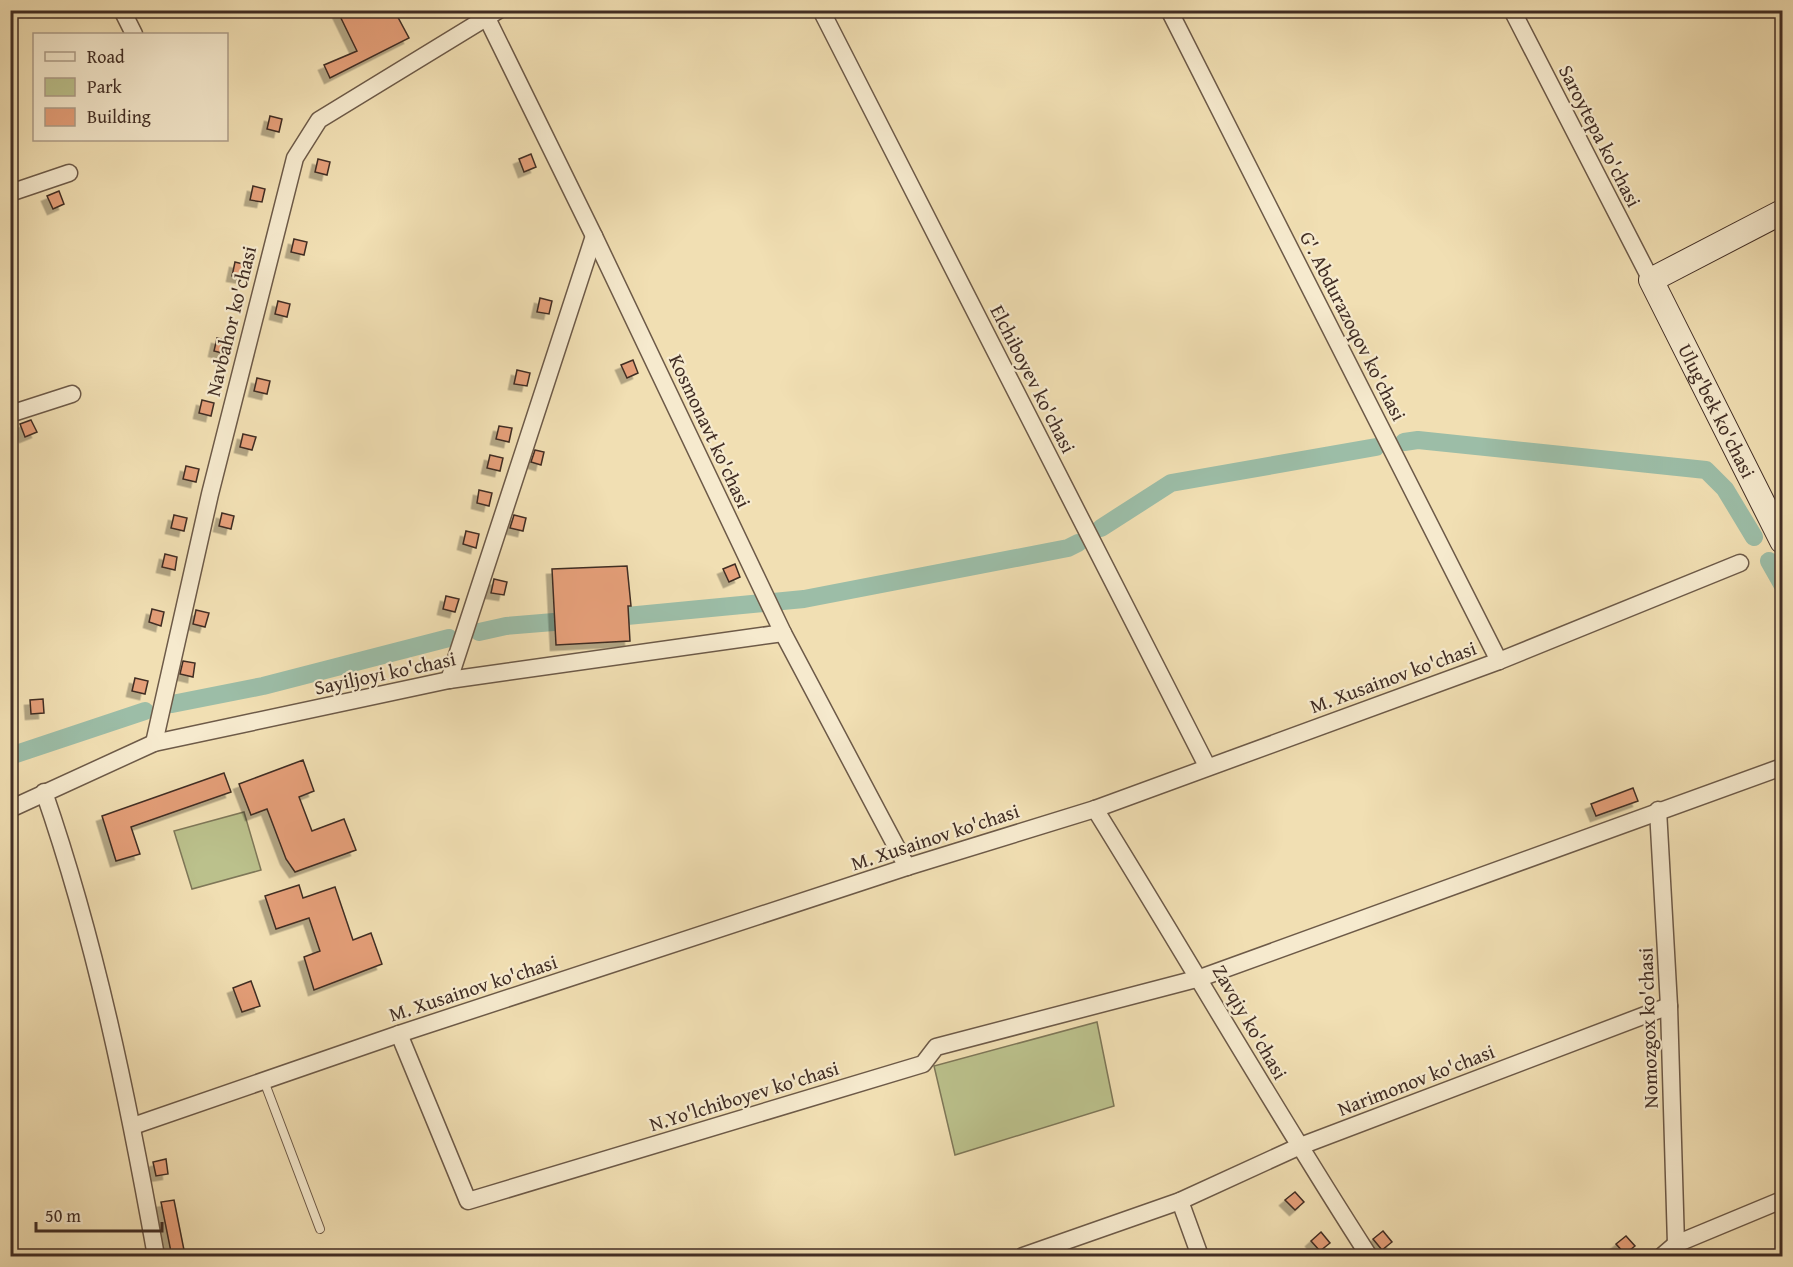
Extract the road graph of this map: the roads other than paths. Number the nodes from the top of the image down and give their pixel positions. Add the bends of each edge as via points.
1 (122, 10) edge
2 (821, 10) edge
3 (1168, 10) edge
4 (1512, 10) edge
5 (489, 13) edge
6 (134, 33) edge
7 (69, 173) dead end
8 (10, 194) edge
9 (1782, 212) edge
10 (594, 236) junction
11 (1651, 280) junction
12 (72, 394) dead end
13 (10, 414) edge
14 (1782, 541) edge
15 (1740, 563) dead end
16 (783, 632) junction
17 (1499, 661) junction
18 (449, 680) junction
19 (154, 743) junction
20 (1208, 766) junction
21 (1782, 767) edge
22 (44, 792) junction
23 (10, 809) edge
24 (1095, 809) junction
25 (1658, 810) junction
26 (907, 867) junction
27 (1200, 978) junction
28 (1670, 1006) junction
29 (399, 1034) junction
30 (264, 1081) junction
31 (133, 1126) junction
32 (1299, 1148) junction
33 (1782, 1200) edge
34 (1180, 1201) junction
35 (321, 1228) dead end
36 (1676, 1244) junction
37 (156, 1257) edge
38 (1023, 1257) edge
39 (1200, 1257) edge
40 (1369, 1257) edge
41 (1662, 1257) edge

1 - 6 street
2 - 20 street, Elchiboyev ko'chasi
3 - 17 street, G'. Abdurazoqov ko'chasi
4 - 11 street, Saroytepa ko'chasi
5 - 10 street, Kosmonavt ko'chasi
5 - 19 street, Navbahor ko'chasi via 319,120 295,158 210,494
7 - 8 street
9 - 11 main road
10 - 16 street, Kosmonavt ko'chasi
10 - 18 street
11 - 14 main road, Ulug'bek ko'chasi
12 - 13 street
15 - 17 street, M. Xusainov ko'chasi
16 - 18 street, Sayiljoyi ko'chasi
16 - 26 street, Kosmonavt ko'chasi
17 - 20 street, M. Xusainov ko'chasi
18 - 19 street, Sayiljoyi ko'chasi
19 - 22 street, Sayiljoyi ko'chasi
20 - 24 street, M. Xusainov ko'chasi
21 - 25 street
22 - 23 street, Sayiljoyi ko'chasi
22 - 31 street via 73,877
24 - 26 street, M. Xusainov ko'chasi
24 - 27 street, Zavqiy ko'chasi
25 - 27 street
25 - 28 street, Nomozgox ko'chasi
26 - 29 street, M. Xusainov ko'chasi
27 - 29 street, N.Yo'lchiboyev ko'chasi via 936,1047 923,1064 468,1202
27 - 32 street, Zavqiy ko'chasi
28 - 32 street, Narimonov ko'chasi
28 - 36 street, Nomozgox ko'chasi
29 - 30 street, M. Xusainov ko'chasi
30 - 31 street, M. Xusainov ko'chasi
30 - 35 lane
31 - 37 street
32 - 34 street, Narimonov ko'chasi
32 - 40 street, Zavqiy ko'chasi
33 - 36 street
34 - 38 street, Narimonov ko'chasi
34 - 39 street
36 - 41 street

